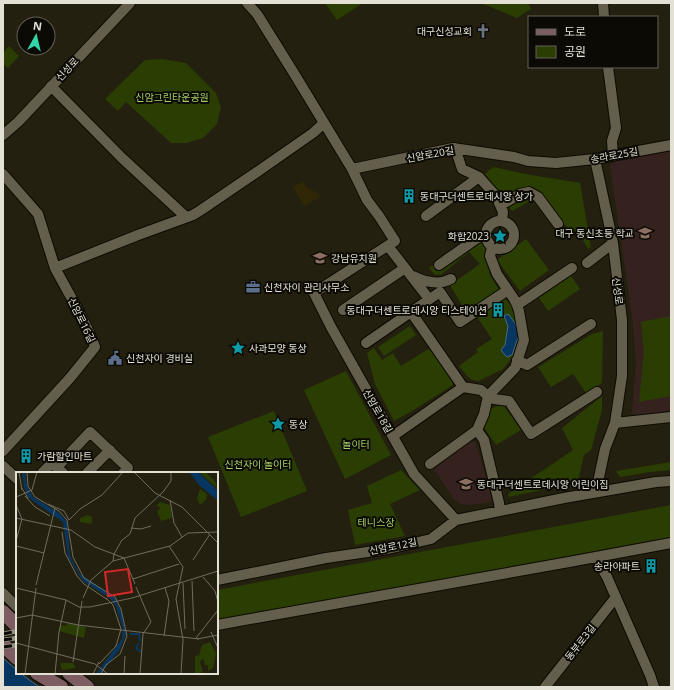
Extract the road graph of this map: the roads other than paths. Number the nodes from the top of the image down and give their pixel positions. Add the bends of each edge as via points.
1 (130, 3) edge
2 (247, 3) edge
3 (603, 3) edge
4 (604, 16) edge
5 (608, 68) edge
6 (51, 86) junction
7 (324, 123) junction
8 (3, 136) edge
9 (671, 145) edge
10 (455, 148) junction
11 (613, 156) junction
12 (596, 159) junction
13 (556, 163) joint
14 (352, 169) junction
15 (3, 174) edge
16 (480, 177) junction
17 (501, 206) junction
18 (426, 216) dead end
19 (186, 217) junction
20 (502, 221) junction
21 (558, 224) dead end
22 (486, 234) junction
23 (613, 243) junction
24 (388, 246) junction
25 (492, 247) junction
26 (587, 263) dead end
27 (439, 265) dead end
28 (55, 268) junction
29 (572, 268) dead end
30 (407, 271) junction
31 (451, 278) dead end
32 (508, 290) junction
33 (429, 299) junction
34 (516, 305) junction
35 (343, 310) dead end
36 (411, 312) junction
37 (591, 324) dead end
38 (366, 343) dead end
39 (517, 360) junction
40 (463, 387) junction
41 (597, 392) dead end
42 (488, 396) junction
43 (671, 417) edge
44 (615, 423) junction
45 (477, 430) junction
46 (392, 436) junction
47 (110, 450) junction
48 (3, 451) edge
49 (430, 464) dead end
50 (3, 466) edge
51 (60, 470) edge
52 (43, 472) edge
53 (88, 472) edge
54 (124, 472) edge
55 (16, 478) edge
56 (671, 481) edge
57 (600, 492) junction
58 (500, 511) junction
59 (456, 520) junction
60 (671, 543) edge
61 (596, 557) junction
62 (218, 580) edge
63 (3, 593) edge
64 (616, 597) junction
65 (16, 606) edge
66 (3, 612) edge
67 (3, 624) edge
68 (16, 625) edge
69 (218, 625) edge
70 (16, 636) edge
71 (3, 646) edge
72 (16, 657) edge
73 (38, 674) edge
74 (52, 674) edge
75 (70, 674) edge
76 (61, 687) edge
77 (70, 687) edge
78 (87, 687) edge
79 (545, 687) edge
80 (654, 687) edge

1 - 6 street, 신성로
2 - 7 street via 257,14
3 - 4 street
5 - 11 street via 616,128 612,141
6 - 8 street, 신성로
6 - 19 street via 122,158
7 - 14 street
7 - 19 street via 266,166 193,215
9 - 11 street, 송라로25길
10 - 13 street, 신암로20길 via 528,161
10 - 14 street, 신암로20길
10 - 16 street via 462,169
11 - 12 street, 송라로25길
12 - 13 street, 송라로25길
12 - 23 street, 신성로
14 - 24 street via 368,200 395,241
15 - 28 street, 신암로16길 via 38,214
16 - 17 street
16 - 18 street
17 - 20 street
17 - 21 street via 520,194 529,192 538,197
19 - 28 street
20 - 22 street via 490,225
20 - 25 street via 512,226 515,239 506,249
22 - 25 street
22 - 27 street
23 - 26 street
23 - 44 street, 신성로 via 622,320 622,376
24 - 30 street
24 - 46 street, 신암로18길 via 314,293 330,327
25 - 32 street via 490,256 497,274
28 - 48 street, 신암로16길 via 95,347
29 - 34 street
30 - 31 street via 423,281 434,283
30 - 33 street
30 - 35 street
32 - 33 street via 460,322 440,292
32 - 34 street
33 - 36 street
34 - 39 street via 524,340
36 - 38 street
36 - 40 street
37 - 39 street via 527,365
39 - 42 street via 514,368
40 - 42 street via 481,390
40 - 46 street
41 - 42 street via 531,434 509,401
42 - 45 street
43 - 44 street
44 - 57 street, 신성로 via 605,449 598,482
45 - 49 street
45 - 58 street via 484,440
46 - 59 street, 신암로18길 via 414,474
47 - 51 street via 90,432
47 - 53 street
47 - 54 street via 128,468
50 - 55 street
51 - 52 street via 52,463
56 - 57 street, 신암로12길
57 - 58 street, 신암로12길
58 - 59 street, 신암로12길
59 - 62 street, 신암로12길 via 431,538 388,549 326,558
60 - 61 street
61 - 64 street
61 - 69 street
63 - 65 street
64 - 79 street, 동부로3길
64 - 80 street
66 - 68 main road
67 - 70 main road
71 - 72 main road
73 - 76 main road
74 - 77 main road
75 - 78 main road

